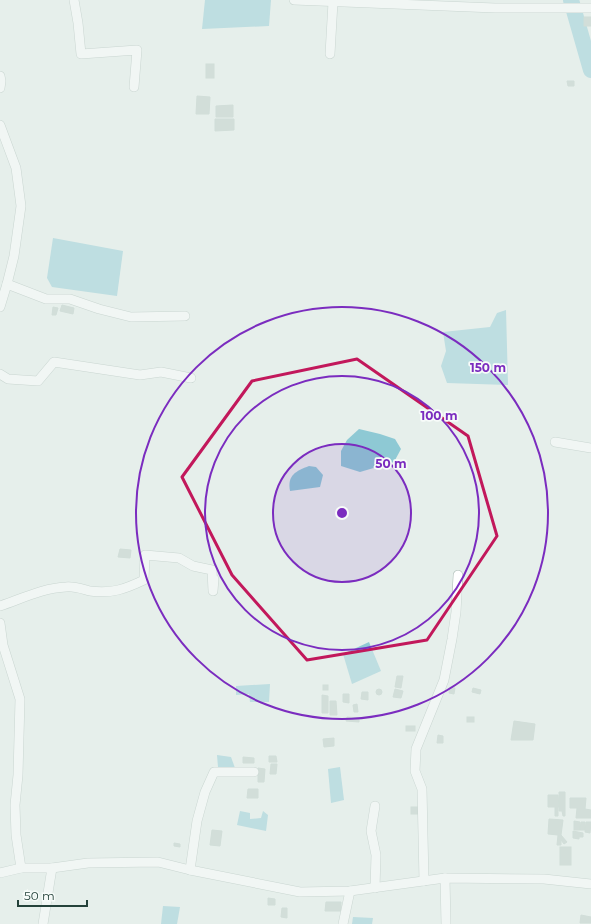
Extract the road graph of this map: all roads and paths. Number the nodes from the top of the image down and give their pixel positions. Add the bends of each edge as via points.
1 (74, 0) edge
2 (294, 0) edge
3 (333, 2) junction
4 (591, 8) edge
5 (330, 54) dead end
6 (0, 76) edge
7 (134, 87) dead end
8 (0, 88) edge
9 (0, 125) edge
10 (7, 284) junction
11 (0, 307) edge
12 (185, 316) dead end
13 (0, 374) edge
14 (191, 378) dead end
15 (555, 442) dead end
16 (591, 448) edge
17 (458, 575) dead end
18 (214, 579) dead end
19 (0, 606) edge
20 (0, 623) edge
21 (254, 772) dead end
22 (375, 806) dead end
23 (21, 868) junction
24 (52, 868) junction
25 (190, 870) junction
26 (0, 873) edge
27 (445, 878) junction
28 (424, 881) junction
29 (591, 884) edge
30 (374, 888) junction
31 (350, 891) junction
32 (43, 924) edge
33 (343, 924) edge
34 (446, 924) edge

1 - 7 street via 81,54 137,50
2 - 3 street
3 - 4 street via 495,8
3 - 5 street
6 - 8 street
9 - 10 street via 16,168 21,206
10 - 11 street
10 - 12 street via 46,299 70,299 99,310 131,316
13 - 14 street via 8,379 38,381 54,362 140,375 161,372
15 - 16 street
17 - 28 street via 456,612 444,680 416,749 415,770 422,789
18 - 19 street via 213,591 212,570 193,566 179,558 145,555 144,580 130,587 111,592 67,586 44,590
20 - 23 street via 3,645 20,699 15,805
21 - 25 street via 214,772 197,821
22 - 30 street via 371,831 376,855
23 - 24 street
23 - 26 street
24 - 25 street via 88,863 158,862
24 - 32 street
25 - 31 street via 300,892
27 - 28 street
27 - 29 street via 544,879
27 - 34 street
28 - 30 street
30 - 31 street
31 - 33 street

